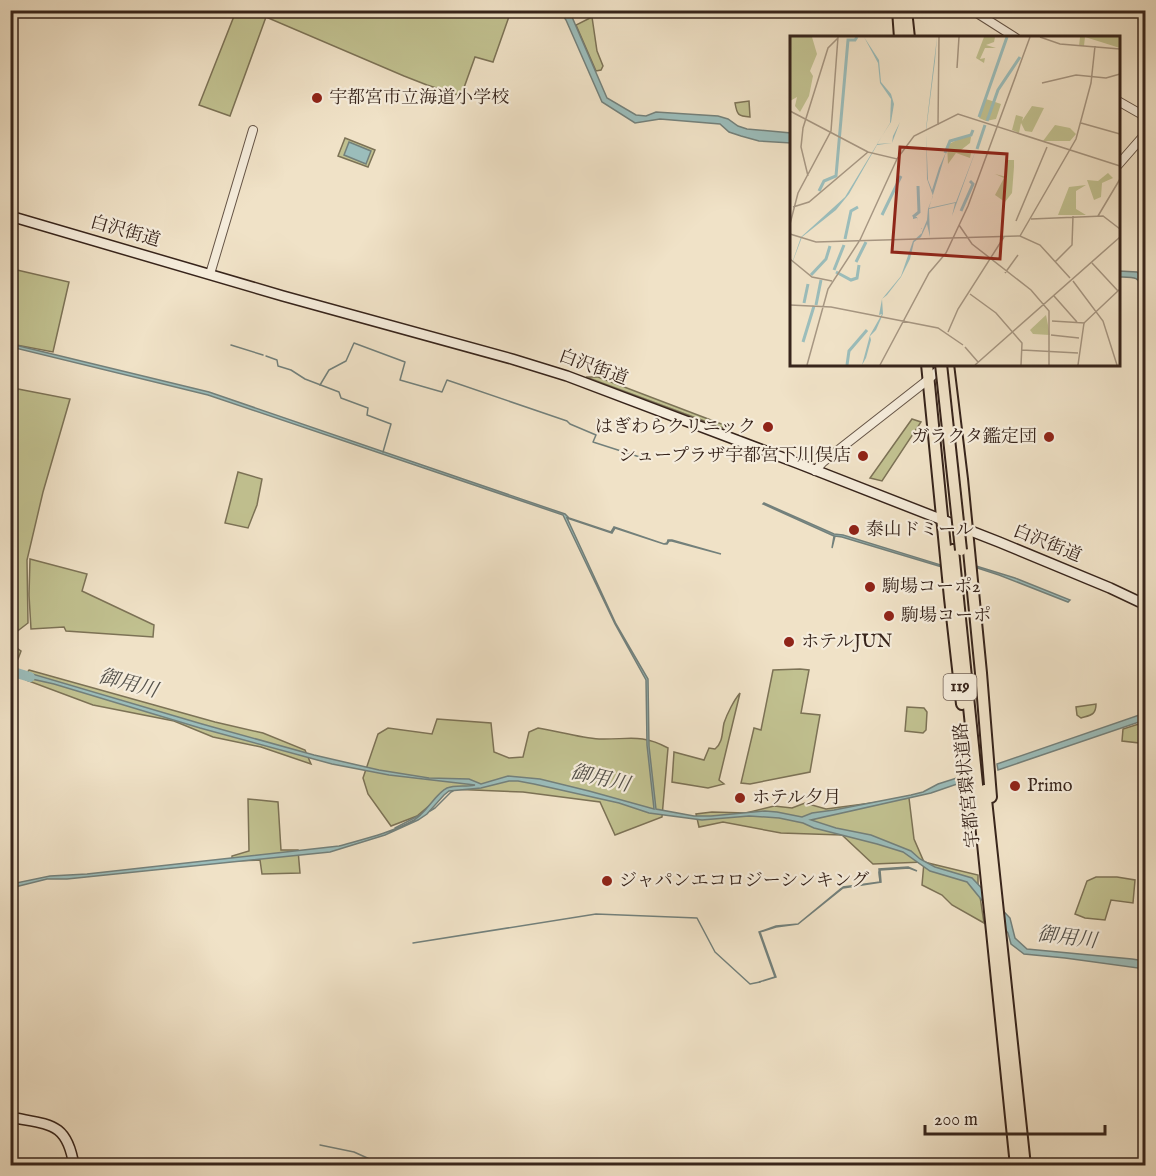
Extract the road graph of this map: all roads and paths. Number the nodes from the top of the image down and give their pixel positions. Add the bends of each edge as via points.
1 (898, 10) edge
2 (906, 10) edge
3 (972, 10) edge
4 (900, 36) edge
5 (909, 36) edge
6 (1013, 36) edge
7 (1120, 101) edge
8 (1146, 117) edge
9 (253, 130) dead end
10 (1146, 133) edge
11 (1120, 164) edge
12 (10, 216) edge
13 (210, 274) junction
14 (927, 366) edge
15 (934, 366) edge
16 (942, 366) edge
17 (944, 366) edge
18 (944, 366) edge
19 (929, 379) junction
20 (815, 471) junction
21 (942, 521) junction
22 (966, 530) junction
23 (957, 550) junction
24 (1146, 605) edge
25 (987, 800) junction
26 (985, 853) junction
27 (992, 886) junction
28 (997, 938) junction
29 (10, 1117) edge
30 (74, 1166) edge
31 (1016, 1166) edge
32 (1024, 1166) edge

1 - 4 highway
2 - 5 highway
3 - 6 street
7 - 8 street
9 - 13 street
10 - 11 street
12 - 13 main road, 白沢街道
13 - 20 main road, 白沢街道 via 539,367
14 - 19 highway, 119
15 - 23 highway, 宇都宮環状道路 / 119
16 - 19 street
17 - 23 highway, 宇都宮環状道路 / 119, bridge
18 - 22 highway, 119
19 - 20 street
19 - 21 highway, 119
20 - 21 main road, 白沢街道
21 - 22 main road, 白沢街道
21 - 26 highway, 119 via 958,675
22 - 24 main road, 白沢街道
22 - 25 highway, 119 via 991,799
23 - 25 highway, 宇都宮環状道路 / 119
23 - 26 highway, 宇都宮環状道路 / 119
25 - 27 highway, 宇都宮環状道路 / 119
26 - 27 highway, 宇都宮環状道路 / 119
27 - 28 highway, 宇都宮環状道路 / 119
28 - 31 highway, 宇都宮環状道路 / 119
28 - 32 highway, 宇都宮環状道路 / 119
29 - 30 main road via 55,1127 68,1141

